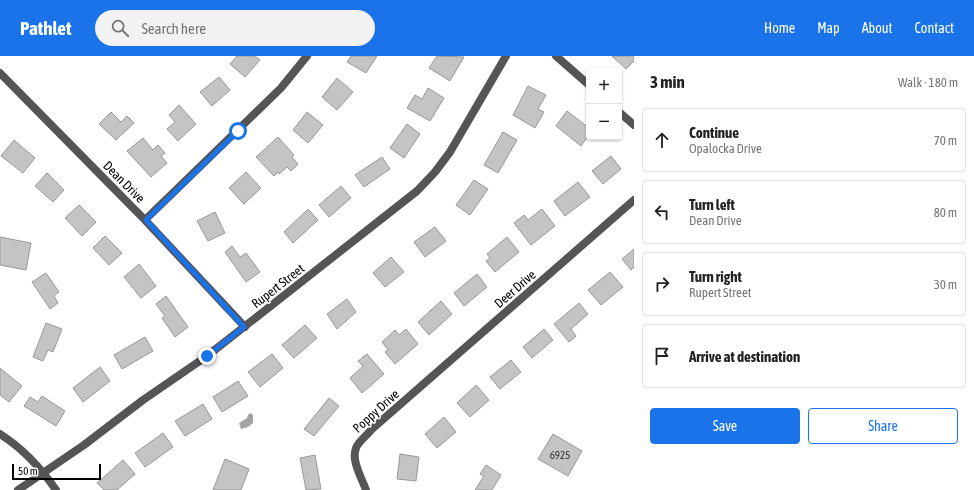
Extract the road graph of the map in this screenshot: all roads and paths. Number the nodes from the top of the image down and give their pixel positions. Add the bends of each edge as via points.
1 (307, 56) edge
2 (506, 56) edge
3 (556, 56) edge
4 (0, 73) edge
5 (586, 82) edge
6 (622, 115) edge
7 (634, 125) edge
8 (634, 200) edge
9 (146, 220) junction
10 (244, 327) junction
11 (412, 395) joint
12 (0, 434) edge
13 (44, 473) junction
14 (18, 490) edge
15 (56, 490) edge
16 (366, 490) edge

1 - 9 street via 275,94
2 - 10 street, Rupert Street via 450,152 430,177 393,211
3 - 5 street
4 - 9 street, Dean Drive
6 - 7 street
8 - 11 street, Deer Drive
9 - 10 street, Dean Drive
10 - 13 street, Rupert Street
11 - 16 street, Poppy Drive via 358,444 355,462
12 - 13 street via 27,455
13 - 14 street, Rupert Street
13 - 15 street

